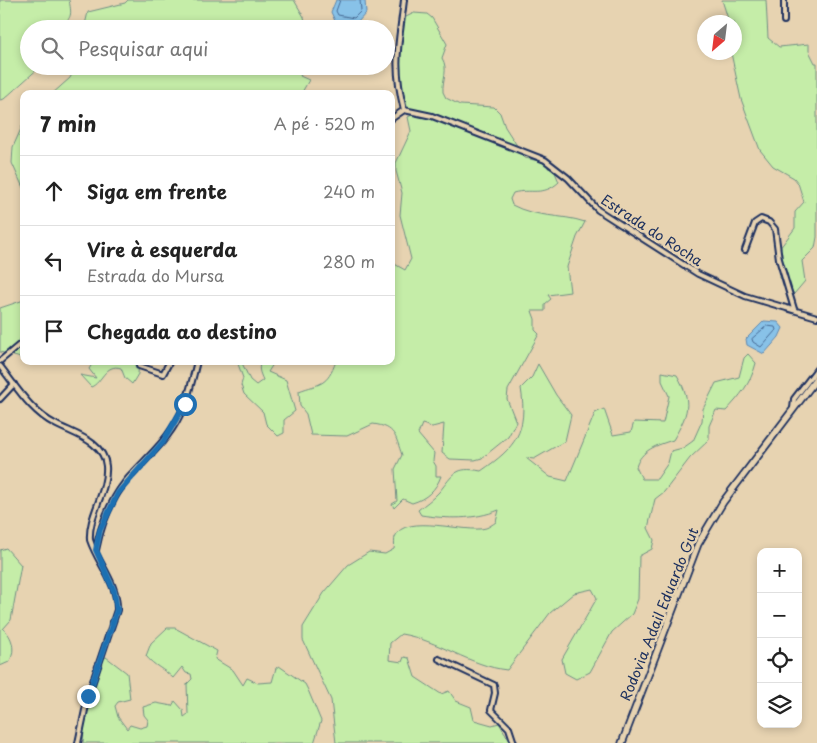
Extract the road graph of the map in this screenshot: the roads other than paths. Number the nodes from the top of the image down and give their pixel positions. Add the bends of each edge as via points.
1 (404, 0) edge
2 (784, 0) edge
3 (784, 21) dead end
4 (404, 110) junction
5 (395, 116) edge
6 (745, 250) dead end
7 (794, 309) junction
8 (817, 317) edge
9 (20, 344) edge
10 (0, 361) edge
11 (168, 365) edge
12 (196, 365) edge
13 (0, 366) edge
14 (139, 366) dead end
15 (817, 369) edge
16 (817, 378) edge
17 (14, 384) junction
18 (0, 399) edge
19 (793, 409) junction
20 (96, 550) junction
21 (439, 659) dead end
22 (78, 743) edge
23 (514, 743) edge
24 (622, 743) edge

1 - 4 street via 396,57
2 - 3 street
4 - 5 street
4 - 7 street, Estrada do Rocha via 432,116 545,160 564,174 598,210 698,274 745,296
6 - 7 street via 755,223 761,220 769,222 775,229 779,258
7 - 8 street, Estrada do Rocha
9 - 10 street
11 - 14 street via 163,374
12 - 20 street via 190,393 178,418 163,442 126,481 111,504
13 - 17 street
15 - 19 street via 794,399
16 - 19 main road, Rodovia Adail Eduardo Gut
17 - 18 street
17 - 20 street via 42,415 91,442 103,454 106,476 90,536
19 - 24 main road, Rodovia Adail Eduardo Gut via 723,502 698,544
20 - 22 street via 114,591 117,610 88,696
21 - 23 street via 494,685 496,693 491,710 509,728

